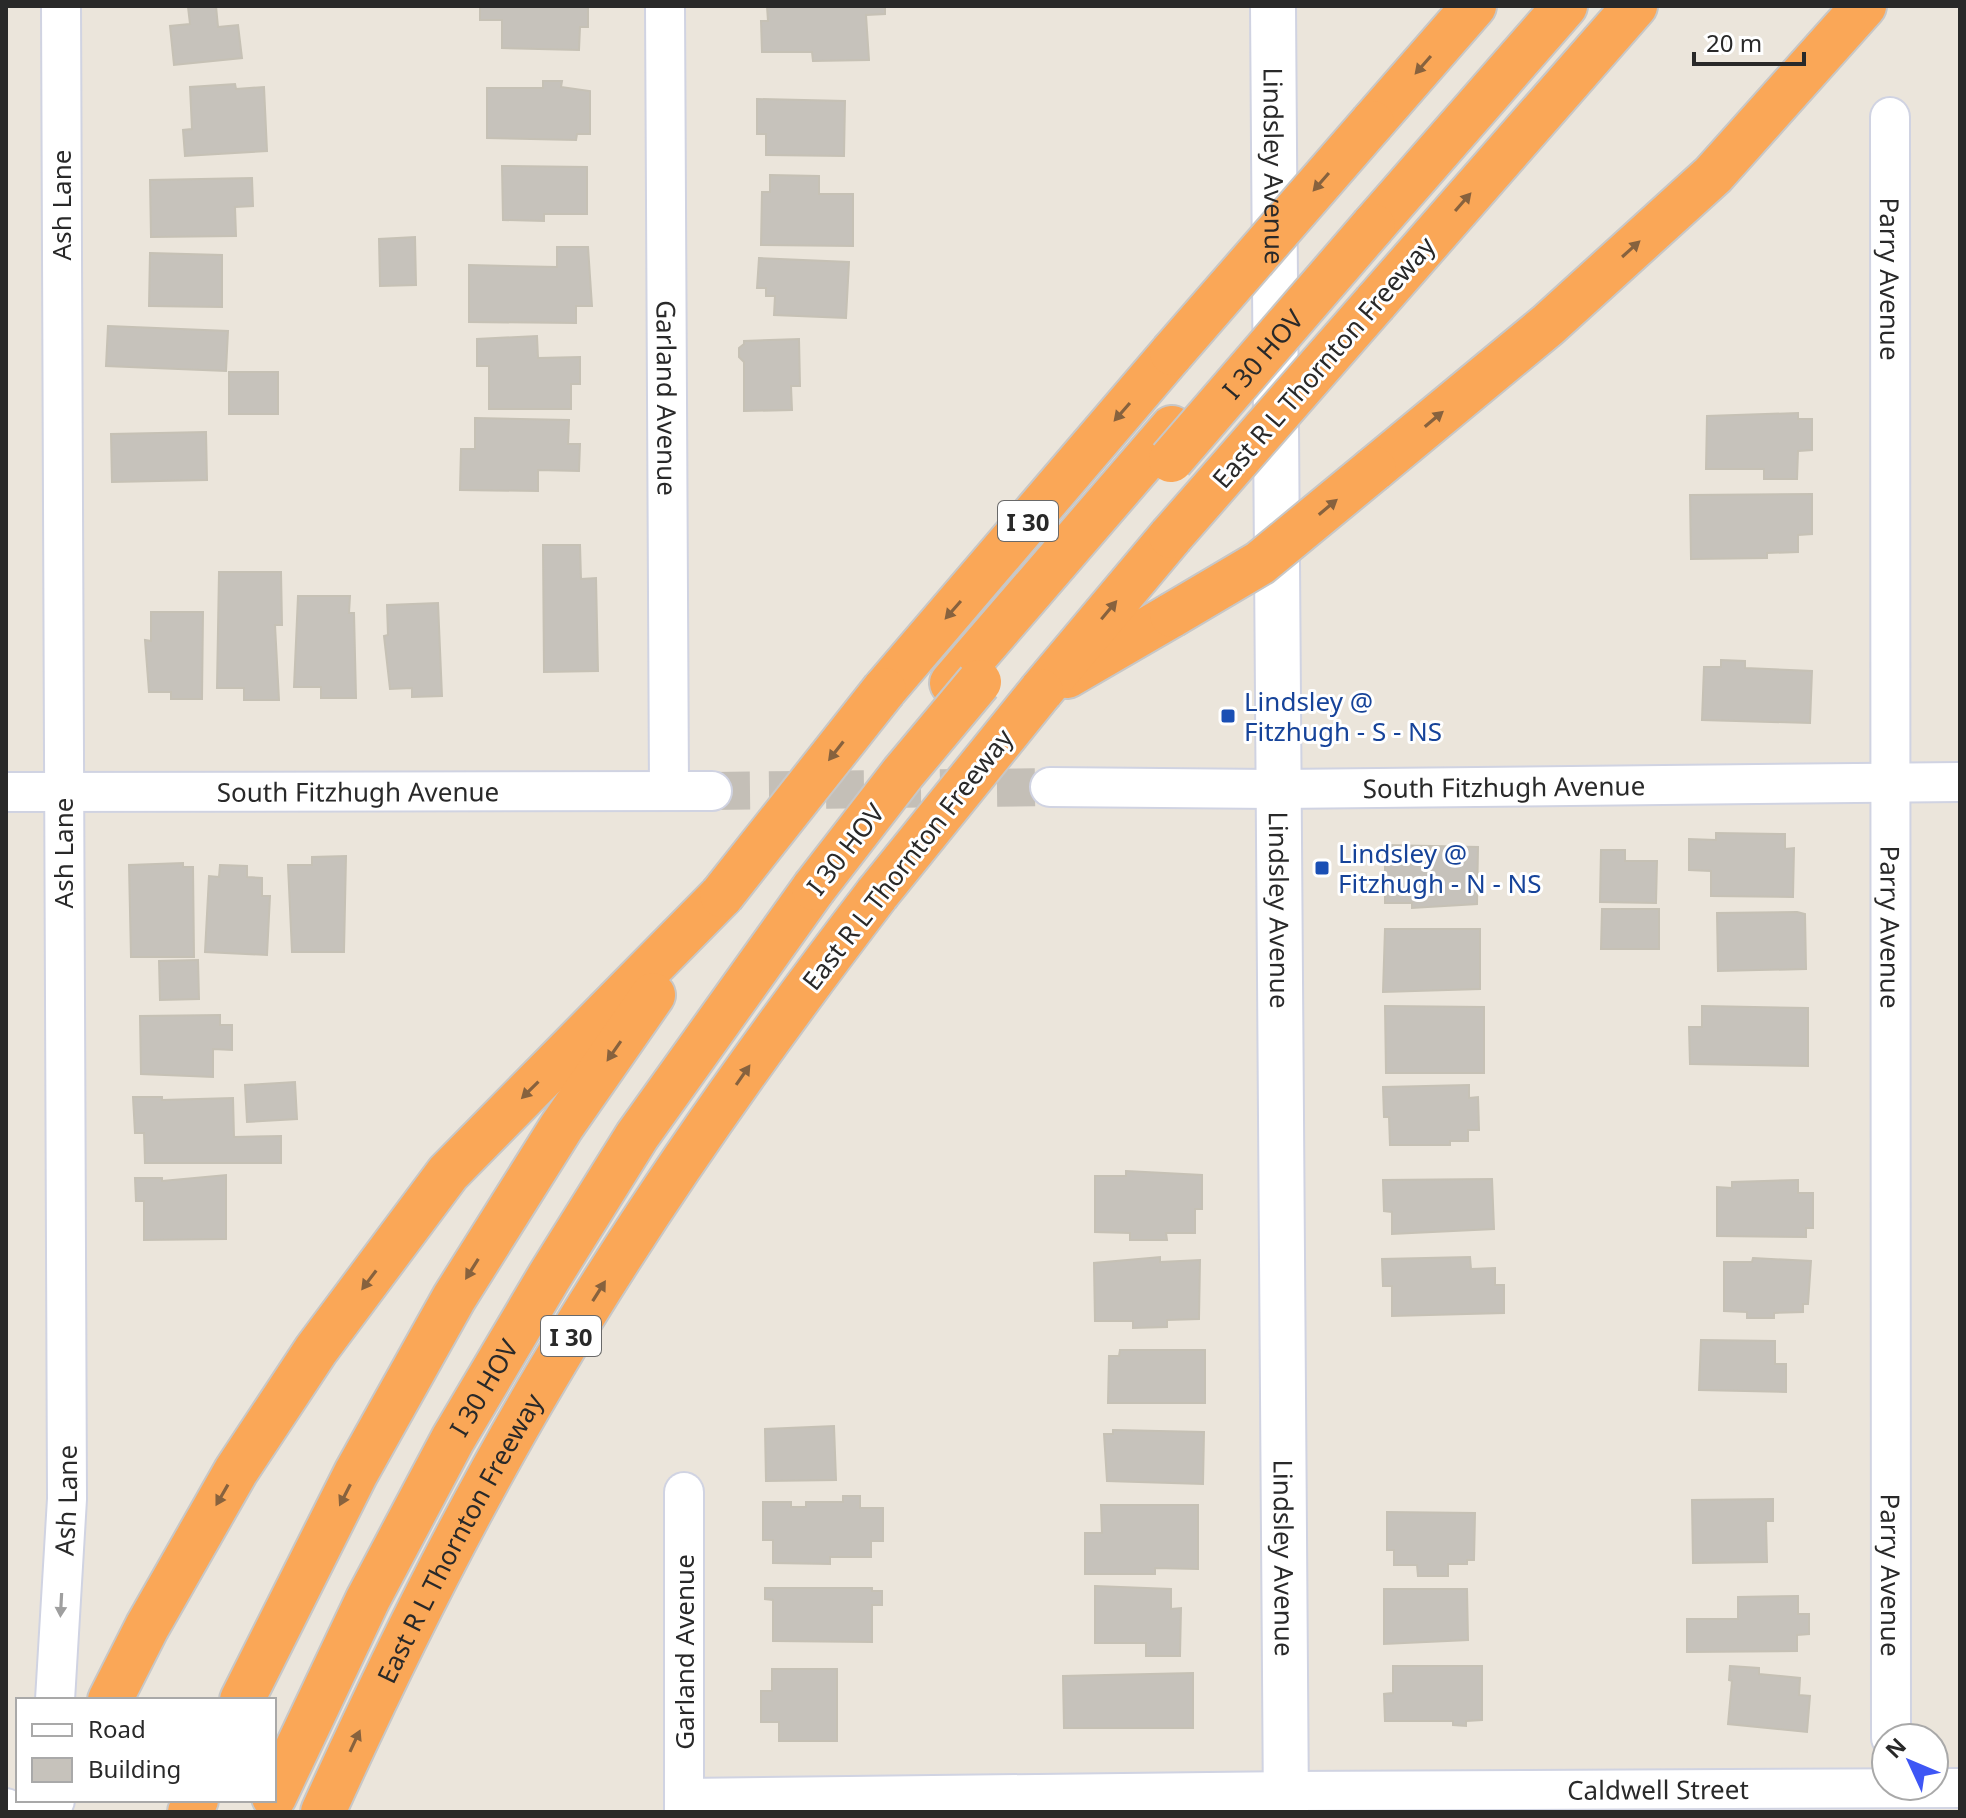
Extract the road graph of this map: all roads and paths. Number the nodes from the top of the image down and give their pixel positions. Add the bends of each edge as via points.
1 (61, 6) edge
2 (665, 6) edge
3 (1273, 6) edge
4 (1474, 6) edge
5 (1542, 6) edge
6 (1565, 6) edge
7 (1635, 6) edge
8 (1864, 6) edge
9 (1890, 117) dead end
10 (1374, 213) junction
11 (1041, 691) junction
12 (1960, 782) edge
13 (1889, 783) junction
14 (1050, 787) tunnel mouth
15 (1279, 789) junction
16 (63, 790) junction
17 (669, 791) junction
18 (712, 791) tunnel mouth
19 (6, 792) edge
20 (801, 889) junction
21 (722, 895) junction
22 (684, 1492) dead end
23 (55, 1698) edge
24 (111, 1698) edge
25 (243, 1698) edge
26 (1891, 1722) edge
27 (276, 1740) edge
28 (276, 1793) edge
29 (1870, 1795) edge
30 (1286, 1801) edge
31 (684, 1805) edge
32 (6, 1808) edge
33 (13, 1812) edge
34 (323, 1812) edge

1 - 16 street, Ash Lane
2 - 17 street, Garland Avenue
3 - 15 street, Lindsley Avenue
4 -> 21 highway, I 30, bridge via 884,690
5 - 10 highway, I 30 HOV
6 - 10 highway, I 30 HOV
11 -> 7 highway, East R L Thornton Freeway / I 30, bridge
11 -> 8 highway, bridge via 1260,563 1548,325 1713,175
9 - 13 street, Parry Avenue
10 - 20 highway, I 30 HOV via 966,682
34 -> 11 highway, East R L Thornton Freeway / I 30, bridge via 450,1551 545,1378 650,1209 800,993
12 - 13 street, South Fitzhugh Avenue
13 - 15 street, South Fitzhugh Avenue
13 - 26 street, Parry Avenue
14 - 15 street, South Fitzhugh Avenue
15 - 30 street, Lindsley Avenue
16 - 17 street, South Fitzhugh Avenue
16 - 19 street, South Fitzhugh Avenue
16 -> 23 street, Ash Lane via 67,1499
17 - 18 street, South Fitzhugh Avenue
20 - 27 highway, I 30 HOV via 655,1075 578,1190 493,1329 346,1596
20 - 28 highway, I 30 HOV via 637,1136 453,1439 368,1599
21 -> 24 highway via 448,1173 316,1350 236,1471
21 -> 25 highway, I 30 via 562,1126 454,1298 356,1473
22 - 31 street, Garland Avenue
29 - 30 street, Caldwell Street
30 - 31 street, Caldwell Street
32 - 33 street

